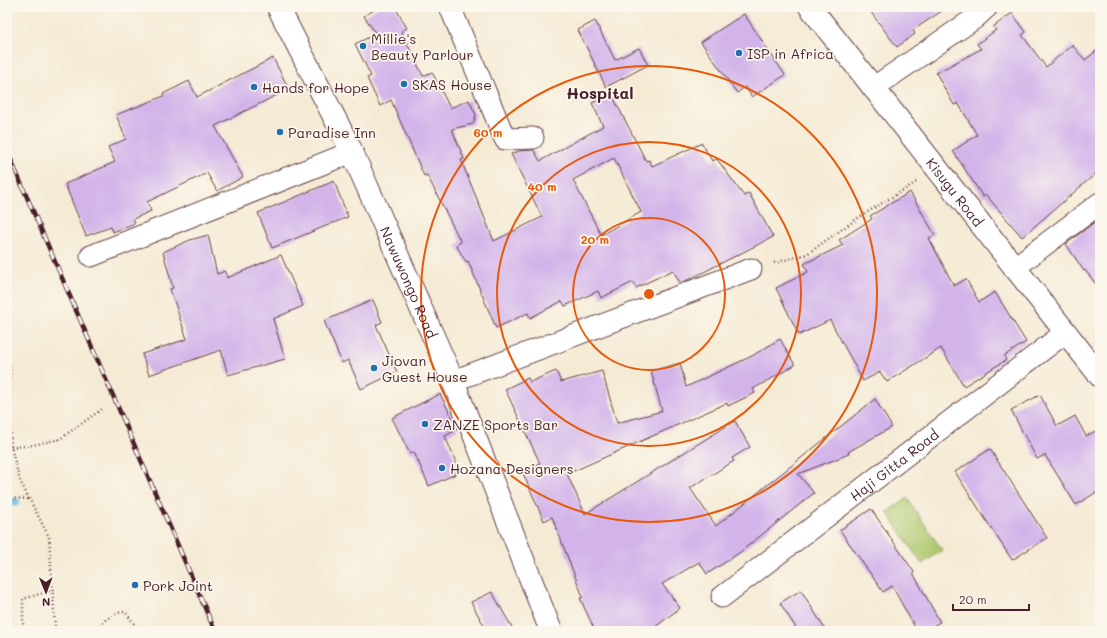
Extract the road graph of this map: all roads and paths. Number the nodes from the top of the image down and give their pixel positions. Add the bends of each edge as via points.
1 (278, 7) edge
2 (450, 7) edge
3 (810, 7) edge
4 (987, 7) edge
5 (873, 88) junction
6 (533, 138) dead end
7 (352, 152) junction
8 (937, 169) junction
9 (1100, 203) edge
10 (91, 256) dead end
11 (1014, 268) junction
12 (751, 269) joint
13 (1066, 332) junction
14 (7, 363) edge
15 (1100, 376) edge
16 (453, 381) junction
17 (102, 409) dead end
18 (11, 447) junction
19 (7, 448) edge
20 (7, 498) edge
21 (30, 499) junction
22 (53, 590) junction
23 (722, 597) dead end
24 (547, 630) edge
25 (20, 631) edge
26 (56, 631) edge
27 (93, 631) edge
28 (140, 631) edge

1 - 7 street, Nawuwongo Road
2 - 6 street via 505,138
3 - 5 street, Kisugu Road
4 - 5 street via 975,18
5 - 8 street, Kisugu Road
7 - 10 street
7 - 16 street, Nawuwongo Road
8 - 11 street, Kisugu Road
8 - 12 path via 858,218 807,254
9 - 11 street
11 - 13 street, Kisugu Road
12 - 16 street
13 - 15 street, Kisugu Road
13 - 23 street, Haji Gitta Road
14 - 18 path via 10,365
16 - 24 street, Nawuwongo Road
17 - 18 path via 60,439
18 - 19 path
18 - 21 path via 20,481
20 - 21 path
21 - 22 path via 49,537
22 - 25 path via 23,599 23,628
22 - 26 path
27 - 28 path via 107,619 125,612

